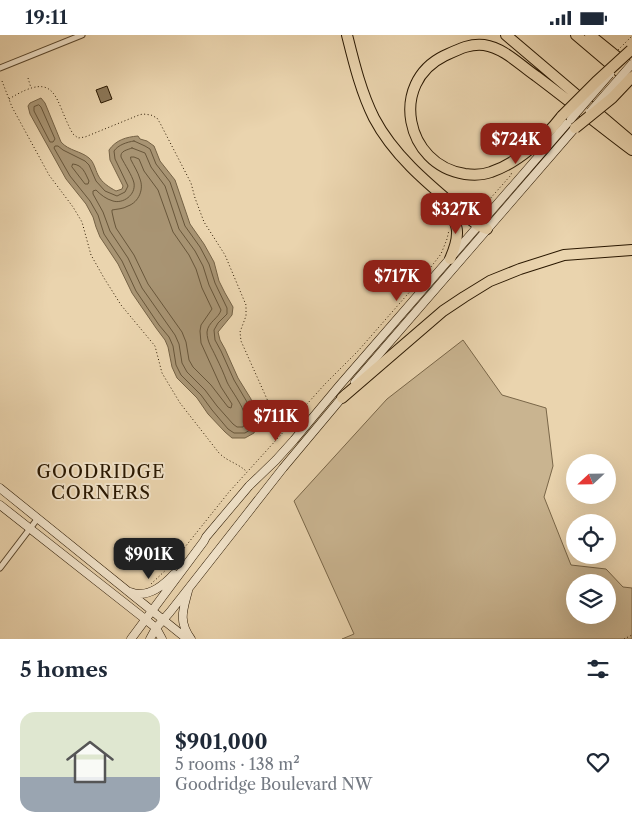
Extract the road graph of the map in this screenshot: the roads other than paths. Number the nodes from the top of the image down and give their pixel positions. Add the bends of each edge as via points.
1 (82, 35) edge
2 (346, 35) edge
3 (506, 35) edge
4 (576, 35) edge
5 (590, 35) edge
6 (632, 50) edge
7 (632, 63) edge
8 (0, 68) edge
9 (632, 69) edge
10 (632, 77) edge
11 (632, 82) edge
12 (569, 121) junction
13 (632, 142) edge
14 (632, 150) edge
15 (442, 195) junction
16 (479, 225) junction
17 (632, 250) edge
18 (450, 259) junction
19 (342, 398) junction
20 (0, 488) edge
21 (0, 505) edge
22 (38, 518) junction
23 (30, 528) junction
24 (206, 537) junction
25 (0, 568) edge
26 (190, 586) junction
27 (126, 590) junction
28 (152, 611) junction
29 (145, 619) junction
30 (164, 620) junction
31 (156, 628) junction
32 (131, 639) edge
33 (150, 639) edge
34 (162, 639) edge
35 (189, 639) edge

1 - 8 street
2 - 15 highway via 360,85 388,142
3 - 13 highway
4 - 11 highway
5 - 9 highway
6 - 12 highway, bridge via 596,82
7 - 12 main road, bridge
10 - 12 highway, bridge via 612,98
12 - 14 highway via 554,125 508,165 489,173 472,175 450,170 428,155 417,140 410,110 419,76 435,61 468,45 484,45 502,52
12 - 16 main road
15 - 16 highway
15 - 18 highway via 457,229 456,246
16 - 18 main road
16 - 19 main road
17 - 19 highway via 564,255 490,281 443,311
18 - 24 main road
19 - 26 main road
20 - 22 main road
21 - 23 main road
22 - 23 street
22 - 27 main road
23 - 25 street
23 - 29 main road
24 - 27 main road via 160,587 144,594
24 - 28 main road
26 - 30 main road
26 - 35 main road via 182,621
27 - 28 main road
28 - 29 main road
28 - 30 main road
29 - 31 main road
29 - 32 main road
30 - 31 main road
30 - 35 main road
31 - 33 main road
31 - 34 main road

